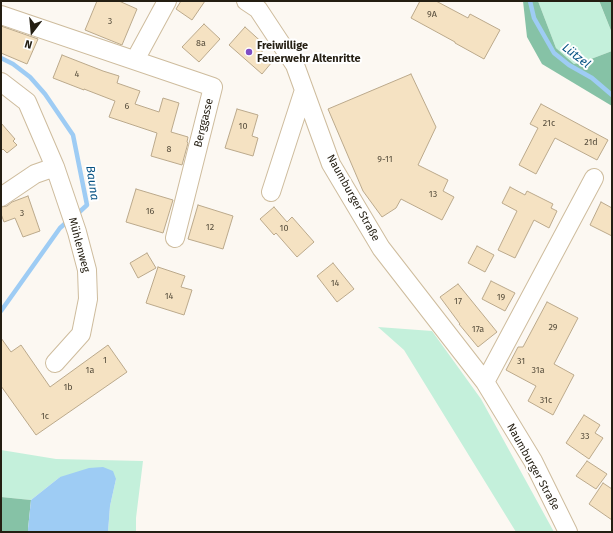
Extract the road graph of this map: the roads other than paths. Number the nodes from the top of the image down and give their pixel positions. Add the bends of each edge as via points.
1 (167, 1) edge
2 (246, 1) edge
3 (1, 15) edge
4 (135, 60) junction
5 (1, 82) edge
6 (304, 90) junction
7 (55, 167) junction
8 (594, 178) dead end
9 (271, 192) dead end
10 (1, 197) edge
11 (175, 238) dead end
12 (55, 363) dead end
13 (485, 382) junction
14 (568, 532) edge

1 - 4 street
2 - 6 street, Naumburger Straße via 258,9 294,66
3 - 4 street, Berggasse
4 - 11 street, Berggasse via 213,87
5 - 7 street, Mühlenweg via 27,102
6 - 9 street
6 - 13 street, Naumburger Straße via 331,164 381,248
7 - 10 street via 35,174
7 - 12 street, Mühlenweg via 87,270 88,299 81,334
8 - 13 street
13 - 14 street, Naumburger Straße via 533,461

